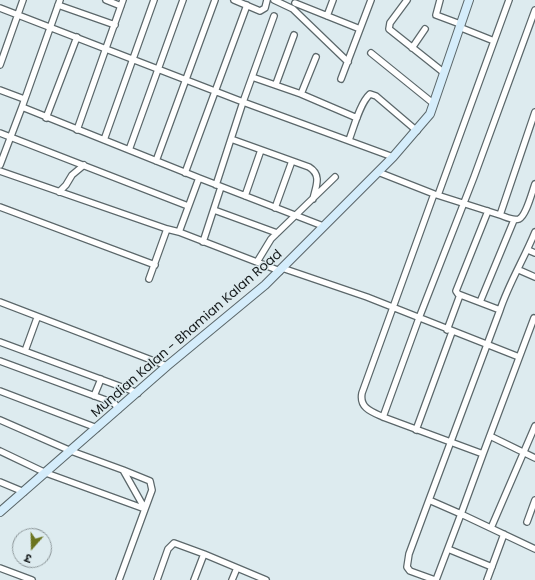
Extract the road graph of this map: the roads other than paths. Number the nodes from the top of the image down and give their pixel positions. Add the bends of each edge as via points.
1 (23, 0) edge
2 (106, 0) edge
3 (154, 0) edge
4 (183, 0) edge
5 (216, 0) edge
6 (234, 0) edge
7 (268, 0) edge
8 (274, 0) edge
9 (334, 0) edge
10 (371, 0) edge
11 (407, 0) edge
12 (440, 0) edge
13 (469, 0) edge
14 (509, 0) edge
15 (59, 2) edge
16 (122, 3) edge
17 (295, 4) edge
18 (247, 5) junction
19 (0, 8) edge
20 (535, 10) edge
21 (18, 14) junction
22 (274, 16) dead end
23 (327, 16) junction
24 (115, 25) junction
25 (460, 25) junction
26 (51, 27) junction
27 (425, 28) dead end
28 (360, 29) junction
29 (294, 35) dead end
30 (77, 37) junction
31 (494, 41) junction
32 (105, 47) junction
33 (412, 48) junction
34 (371, 54) dead end
35 (316, 57) dead end
36 (134, 59) junction
37 (348, 62) junction
38 (0, 65) edge
39 (158, 68) junction
40 (443, 72) junction
41 (252, 77) junction
42 (186, 79) junction
43 (341, 79) dead end
44 (276, 84) junction
45 (0, 90) edge
46 (215, 91) junction
47 (301, 94) junction
48 (24, 99) junction
49 (243, 102) junction
50 (434, 104) junction
51 (22, 107) junction
52 (535, 112) edge
53 (46, 118) junction
54 (357, 118) junction
55 (77, 130) junction
56 (417, 132) junction
57 (0, 133) edge
58 (10, 137) junction
59 (104, 140) junction
60 (231, 140) junction
61 (349, 140) junction
62 (129, 150) junction
63 (261, 150) junction
64 (393, 157) junction
65 (156, 161) junction
66 (292, 161) junction
67 (0, 165) edge
68 (84, 165) junction
69 (0, 171) edge
70 (378, 172) junction
71 (185, 173) junction
72 (335, 177) dead end
73 (199, 178) junction
74 (535, 184) edge
75 (219, 186) junction
76 (59, 192) junction
77 (436, 194) junction
78 (245, 196) junction
79 (313, 199) junction
80 (464, 203) junction
81 (188, 206) junction
82 (0, 207) edge
83 (274, 208) junction
84 (214, 210) junction
85 (488, 211) junction
86 (500, 215) junction
87 (296, 216) junction
88 (514, 220) junction
89 (323, 226) junction
90 (166, 229) junction
91 (179, 232) junction
92 (535, 232) edge
93 (277, 233) junction
94 (203, 242) junction
95 (528, 250) junction
96 (535, 253) edge
97 (257, 262) junction
98 (155, 265) junction
99 (281, 269) junction
100 (519, 270) junction
101 (535, 277) edge
102 (150, 279) dead end
103 (460, 294) junction
104 (0, 302) edge
105 (480, 302) junction
106 (393, 307) junction
107 (500, 310) junction
108 (37, 318) junction
109 (419, 318) junction
110 (534, 318) edge
111 (450, 331) junction
112 (0, 342) edge
113 (486, 344) junction
114 (26, 351) junction
115 (519, 357) junction
116 (0, 361) edge
117 (167, 366) junction
118 (101, 379) junction
119 (0, 391) edge
120 (138, 393) junction
121 (94, 396) junction
122 (118, 410) junction
123 (383, 417) junction
124 (0, 420) edge
125 (535, 426) edge
126 (97, 428) junction
127 (416, 430) junction
128 (490, 436) junction
129 (450, 442) junction
130 (0, 451) edge
131 (71, 451) junction
132 (523, 453) junction
133 (483, 454) junction
134 (535, 458) edge
135 (123, 470) junction
136 (46, 472) junction
137 (0, 482) edge
138 (24, 492) junction
139 (429, 500) junction
140 (535, 500) edge
141 (146, 509) junction
142 (0, 512) edge
143 (461, 514) junction
144 (527, 522) dead end
145 (491, 528) junction
146 (504, 534) junction
147 (448, 549) junction
148 (535, 549) edge
149 (204, 554) junction
150 (492, 567) junction
151 (0, 568) edge
152 (237, 568) junction
153 (32, 580) edge
154 (119, 580) edge
155 (157, 580) edge
156 (194, 580) edge
157 (232, 580) edge
158 (266, 580) edge
159 (436, 580) edge
160 (487, 580) edge

1 - 21 street
2 - 16 street
3 - 36 street
4 - 39 street
5 - 42 street
6 - 18 street
7 - 18 street via 264,11
8 - 17 street
9 - 23 street
10 - 28 street
11 - 33 street via 390,23 389,29
12 - 25 street via 436,15
13 - 25 street, Mundian Kalan - Bhamian Kalan Road
14 - 31 street
15 - 24 street
15 - 26 street
16 - 24 street
17 - 23 street
17 - 37 street
18 - 46 street
19 - 21 street
20 - 80 street
21 - 26 street
21 - 38 street
22 - 41 street
23 - 28 street
24 - 32 street
25 - 31 street
25 - 40 street, Mundian Kalan - Bhamian Kalan Road
26 - 30 street
26 - 48 street
27 - 33 street
28 - 37 street
29 - 44 street
30 - 32 street
30 - 53 street
31 - 77 street
32 - 36 street
32 - 55 street
33 - 40 street
34 - 50 street
35 - 47 street
36 - 39 street
36 - 59 street
37 - 43 street
39 - 42 street
39 - 62 street
40 - 50 street, Mundian Kalan - Bhamian Kalan Road
41 - 44 street
41 - 49 street
42 - 46 street
42 - 65 street
44 - 47 street
45 - 48 street
46 - 49 street
46 - 71 street
47 - 54 street
48 - 51 street
49 - 60 street
49 - 61 street
50 - 56 street, Mundian Kalan - Bhamian Kalan Road
51 - 53 street
51 - 58 street
52 - 86 street
53 - 55 street
54 - 56 street via 367,97 374,94
54 - 61 street
55 - 59 street
56 - 64 street, Mundian Kalan - Bhamian Kalan Road
57 - 58 street
58 - 67 street
58 - 68 street
59 - 62 street
60 - 63 street
60 - 75 street
61 - 64 street
62 - 65 street
63 - 66 street
63 - 78 street
64 - 70 street, Mundian Kalan - Bhamian Kalan Road
65 - 71 street
66 - 79 street via 310,167 318,176
66 - 83 street
68 - 76 street via 72,175
68 - 81 street
69 - 76 street
70 - 77 street
70 - 89 street, Mundian Kalan - Bhamian Kalan Road
71 - 73 street
72 - 79 street
73 - 75 street
73 - 81 street
74 - 88 street via 524,215
75 - 78 street
75 - 84 street
76 - 90 street
77 - 80 street
77 - 106 street
78 - 83 street
79 - 87 street
80 - 85 street
80 - 109 street
81 - 91 street
82 - 98 street
83 - 87 street
84 - 93 street
84 - 94 street
85 - 86 street
85 - 103 street via 456,291
86 - 88 street
87 - 89 street
87 - 93 street
88 - 105 street
89 - 99 street, Mundian Kalan - Bhamian Kalan Road
90 - 91 street
90 - 98 street
91 - 94 street
92 - 95 street
93 - 97 street via 266,245
94 - 97 street
95 - 96 street
95 - 100 street
97 - 99 street
98 - 102 street
99 - 106 street
99 - 117 street, Mundian Kalan - Bhamian Kalan Road
100 - 101 street
100 - 107 street
103 - 105 street
103 - 111 street
104 - 108 street
105 - 107 street
106 - 109 street
106 - 123 street via 360,400 364,406
107 - 113 street
108 - 114 street
108 - 117 street
109 - 111 street
109 - 123 street
110 - 115 street
111 - 113 street
111 - 127 street
112 - 114 street
113 - 115 street
113 - 129 street
114 - 118 street
115 - 128 street
116 - 121 street
117 - 120 street, Mundian Kalan - Bhamian Kalan Road
118 - 120 street
118 - 121 street
119 - 126 street
120 - 122 street, Mundian Kalan - Bhamian Kalan Road
121 - 122 street via 115,404
122 - 126 street, Mundian Kalan - Bhamian Kalan Road
123 - 127 street
124 - 131 street
125 - 132 street
126 - 131 street, Mundian Kalan - Bhamian Kalan Road
127 - 129 street
128 - 132 street
128 - 133 street
129 - 133 street
129 - 139 street
130 - 136 street
131 - 135 street
131 - 136 street, Mundian Kalan - Bhamian Kalan Road
132 - 134 street
132 - 145 street
133 - 143 street
135 - 141 street
135 - 141 street via 150,481 152,490
136 - 138 street, Mundian Kalan - Bhamian Kalan Road
136 - 141 street
137 - 138 street
138 - 142 street, Mundian Kalan - Bhamian Kalan Road
139 - 143 street
139 - 159 street via 409,554 407,567 410,571
140 - 144 street
141 - 154 street
143 - 145 street
143 - 147 street
145 - 146 street
146 - 148 street
146 - 150 street
147 - 150 street
147 - 159 street
149 - 152 street
149 - 155 street via 174,544 168,549
149 - 156 street
150 - 160 street
151 - 153 street
152 - 157 street
152 - 158 street

